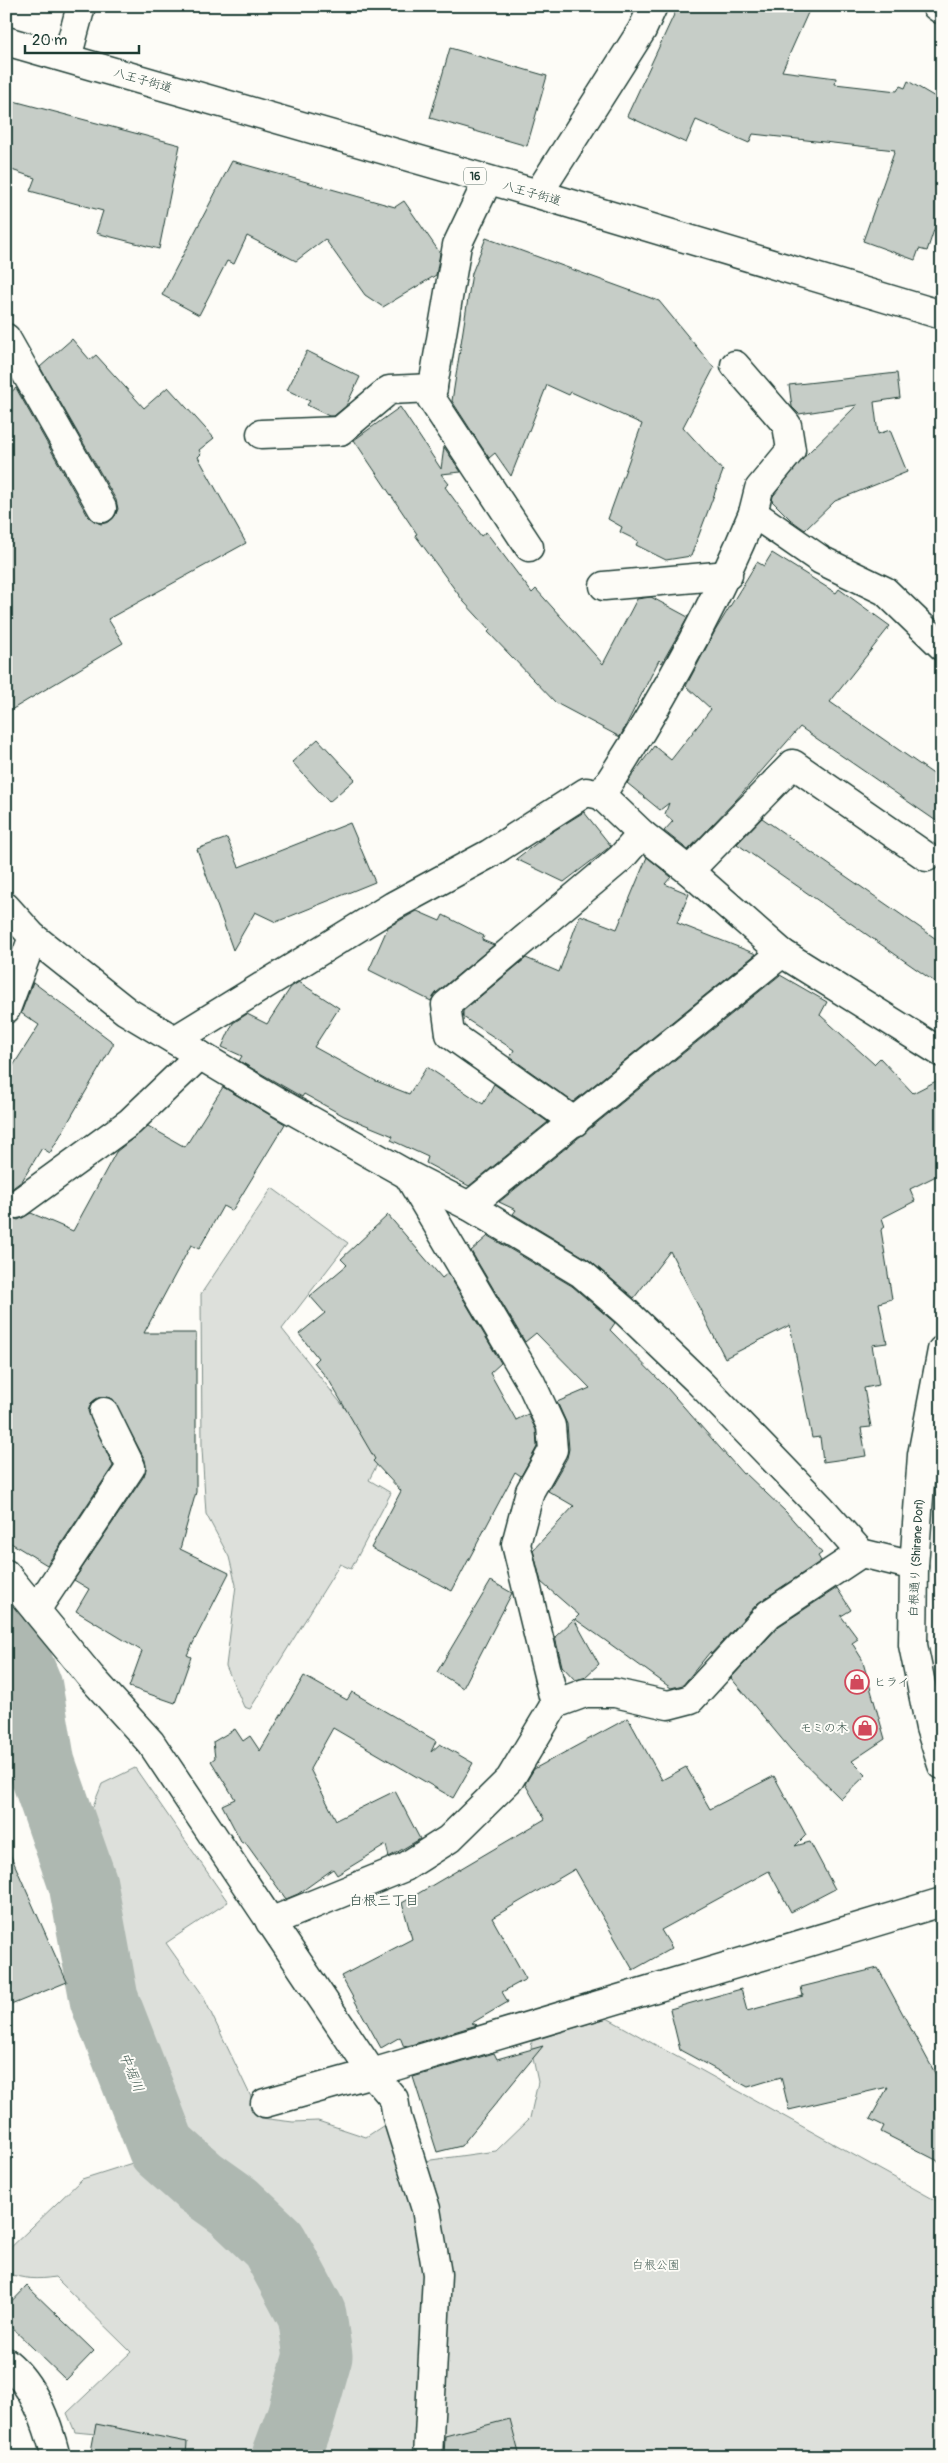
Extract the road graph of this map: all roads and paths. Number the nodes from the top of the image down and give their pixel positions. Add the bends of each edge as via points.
1 (80, 6) edge
2 (653, 6) edge
3 (936, 6) edge
4 (942, 10) edge
5 (6, 41) edge
6 (67, 58) junction
7 (488, 180) junction
8 (538, 194) junction
9 (942, 315) edge
10 (7, 339) edge
11 (735, 365) dead end
12 (433, 388) junction
13 (261, 434) dead end
14 (102, 508) dead end
15 (753, 513) junction
16 (529, 547) dead end
17 (728, 574) junction
18 (604, 586) dead end
19 (942, 646) edge
20 (601, 795) junction
21 (642, 834) junction
22 (927, 858) dead end
23 (689, 871) junction
24 (6, 907) edge
25 (33, 937) junction
26 (782, 953) junction
27 (6, 1010) edge
28 (175, 1040) junction
29 (942, 1053) edge
30 (200, 1055) junction
31 (575, 1122) junction
32 (408, 1175) junction
33 (17, 1204) dead end
34 (469, 1206) junction
35 (942, 1350) edge
36 (104, 1412) dead end
37 (861, 1553) junction
38 (914, 1566) junction
39 (6, 1574) edge
40 (36, 1610) junction
41 (931, 1682) edge
42 (555, 1704) junction
43 (942, 1765) edge
44 (942, 1902) edge
45 (270, 1922) junction
46 (372, 2073) junction
47 (265, 2103) dead end
48 (6, 2362) edge
49 (56, 2457) edge
50 (428, 2457) edge

1 - 6 main road
2 - 8 main road via 642,30
3 - 4 main road
5 - 6 main road, 八王子街道 / 16
6 - 7 main road, 八王子街道 / 16
7 - 8 main road, 八王子街道 / 16
7 - 12 main road via 457,245
8 - 9 main road, 八王子街道 / 16
10 - 14 main road
11 - 15 main road via 788,425 790,437 791,450 759,489
12 - 13 main road via 389,390 340,431
12 - 16 main road via 431,398
15 - 17 main road
15 - 19 main road via 820,560 885,591
17 - 18 main road
17 - 20 main road via 648,722
20 - 21 main road
20 - 28 main road via 586,792 490,854 393,906
21 - 23 main road
21 - 31 main road via 621,858 446,1005 450,1034
22 - 23 main road via 793,764
23 - 26 main road
24 - 25 main road
25 - 27 main road
25 - 28 main road via 126,1011
26 - 29 main road
26 - 31 main road
28 - 30 main road
30 - 32 main road
30 - 33 main road via 130,1122
31 - 34 main road
32 - 34 main road
32 - 42 main road via 532,1383 551,1426 553,1450 530,1491 516,1544
34 - 37 main road via 581,1273 626,1312 699,1382
35 - 38 main road, 白根通り (Shirane Dori) via 922,1456
36 - 40 main road via 131,1467
37 - 38 main road
37 - 42 main road via 769,1614 691,1699 668,1705 615,1693 585,1694
38 - 41 main road, 白根通り (Shirane Dori) via 912,1645
39 - 40 main road
40 - 45 main road via 151,1743
41 - 43 main road, 白根通り (Shirane Dori) via 930,1728
42 - 45 main road via 510,1779 450,1839 405,1867
44 - 46 main road
45 - 46 main road
46 - 47 main road
46 - 50 main road via 394,2099 426,2209 437,2274
48 - 49 main road via 21,2374 48,2425

